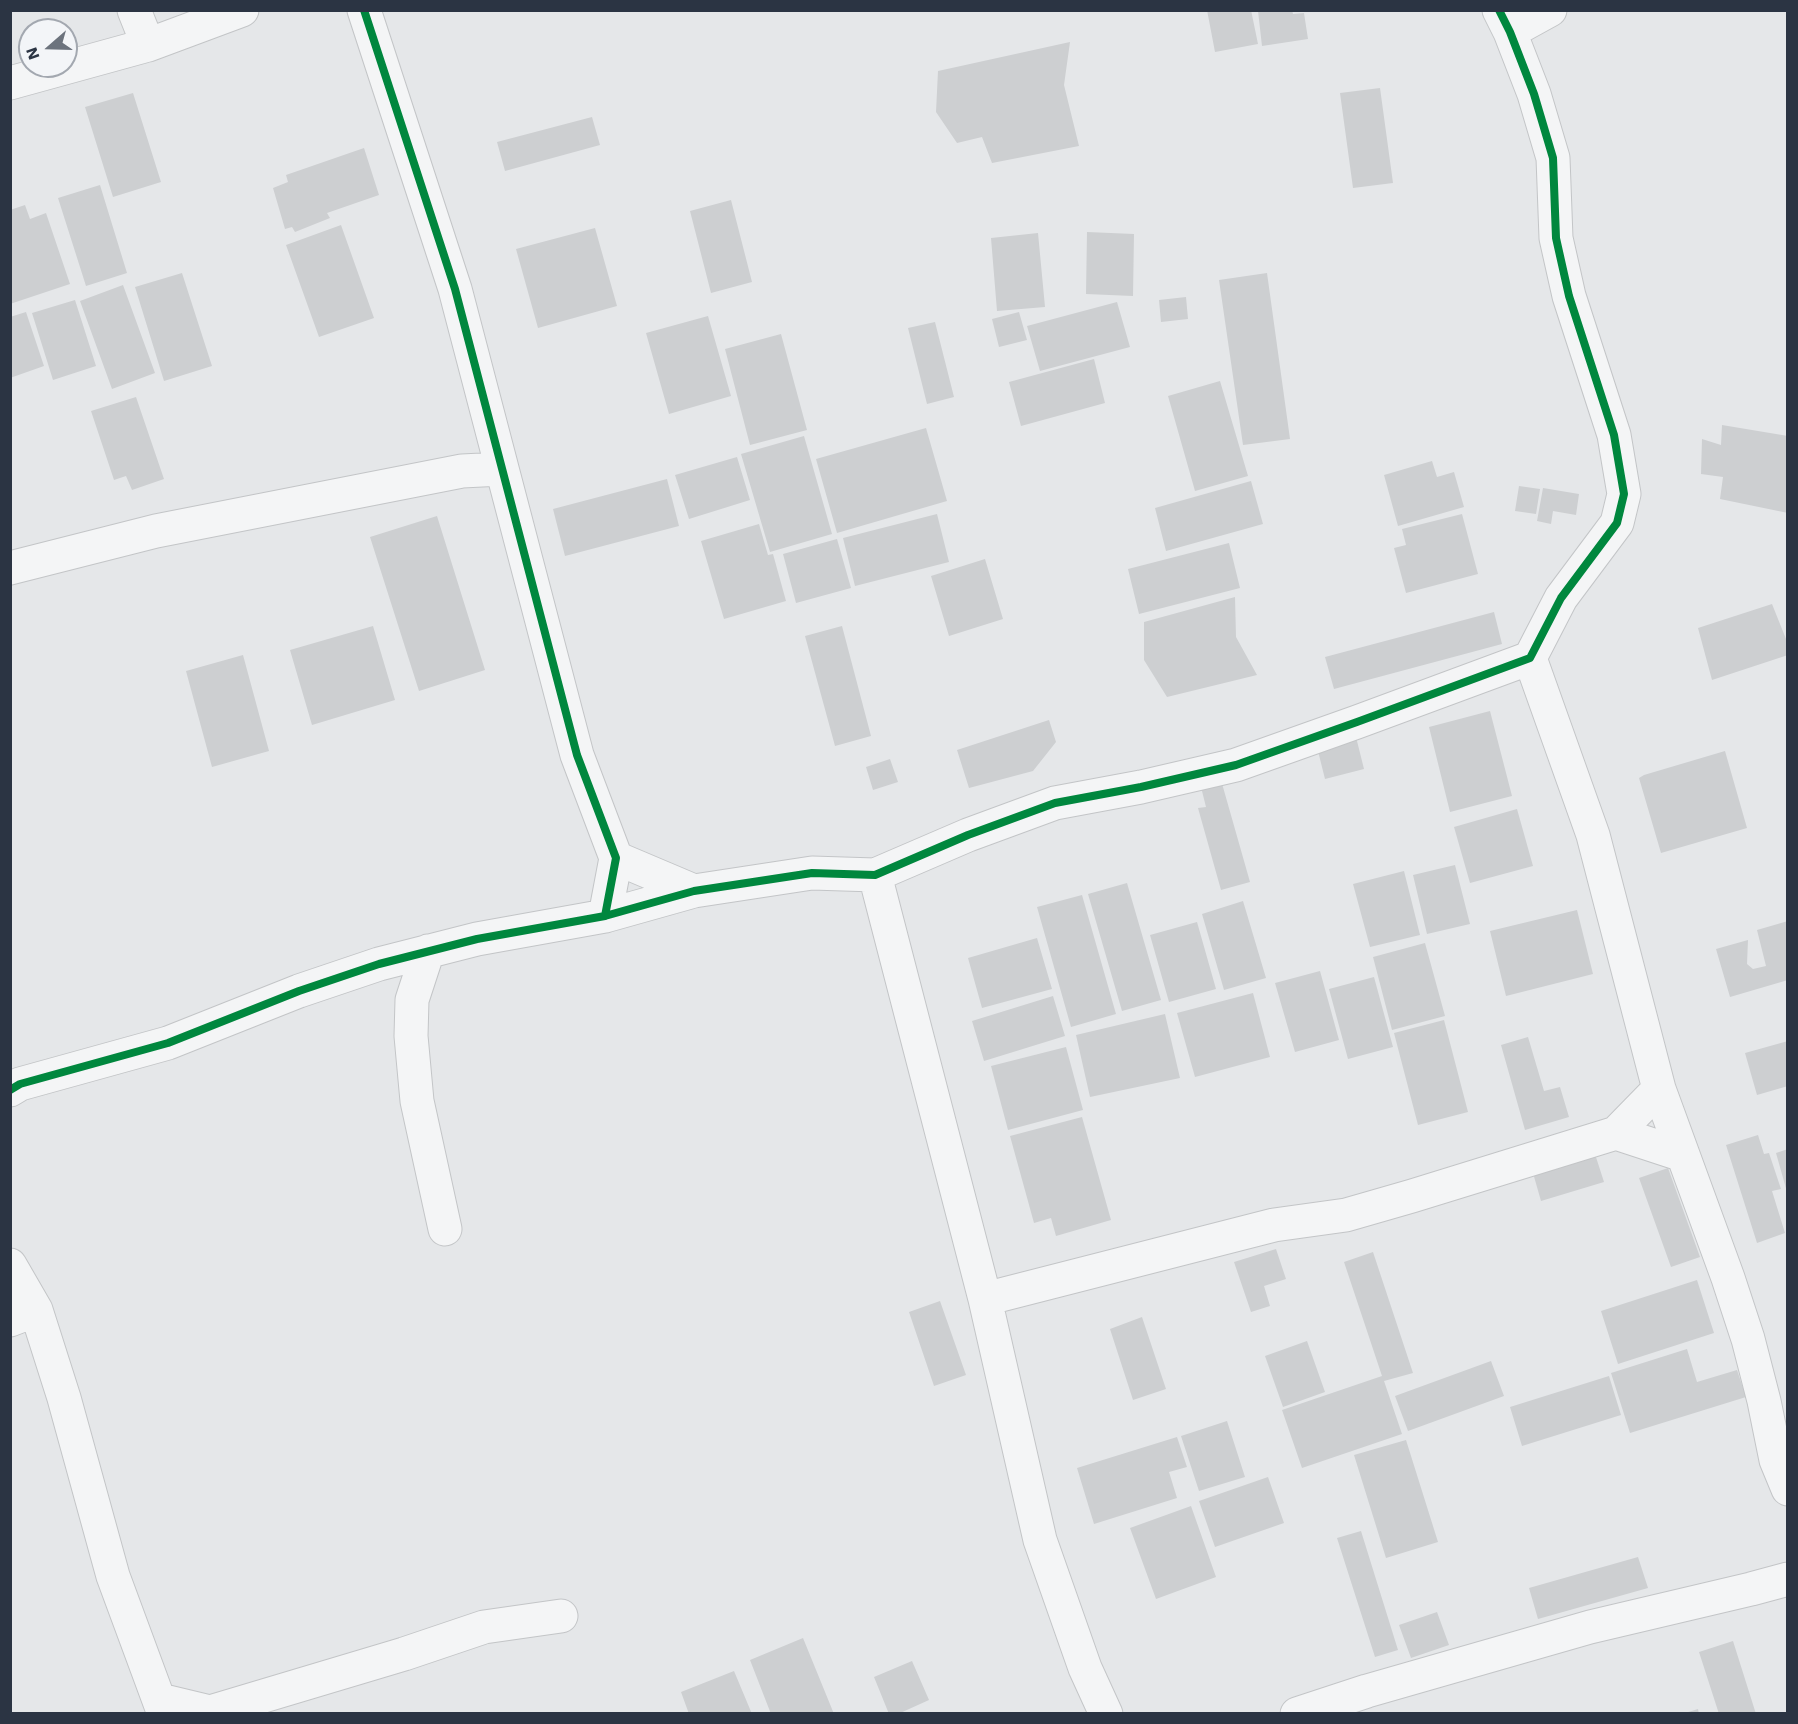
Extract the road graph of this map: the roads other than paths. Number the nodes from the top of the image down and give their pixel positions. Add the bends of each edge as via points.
1 (134, 10) edge
2 (242, 10) edge
3 (364, 10) edge
4 (1550, 10) edge
5 (1504, 21) edge
6 (148, 45) junction
7 (10, 83) edge
8 (502, 469) junction
9 (10, 568) edge
10 (1530, 658) junction
11 (616, 858) junction
12 (875, 875) junction
13 (694, 891) junction
14 (605, 916) junction
15 (428, 951) junction
16 (379, 964) junction
17 (412, 1000) junction
18 (1659, 1089) junction
19 (10, 1090) edge
20 (1616, 1132) junction
21 (1683, 1155) junction
22 (445, 1228) dead end
23 (10, 1265) edge
24 (985, 1299) junction
25 (23, 1315) edge
26 (1788, 1489) edge
27 (1788, 1579) edge
28 (561, 1616) dead end
29 (162, 1707) edge
30 (210, 1713) edge
31 (1106, 1713) edge
32 (1297, 1713) edge

1 - 6 street
2 - 6 street
3 - 8 street via 455,289
4 - 5 street
5 - 10 street via 1534,94 1553,158 1556,238 1569,296 1614,435 1624,494 1617,523 1561,598
6 - 7 street
8 - 9 street via 462,471 156,531
8 - 11 street via 577,755
10 - 12 street via 1236,765 1055,803 968,834
10 - 18 street via 1593,835
11 - 13 street
11 - 14 street
12 - 13 street via 812,873
12 - 24 street
13 - 14 street
14 - 15 street
15 - 16 street
15 - 17 street
16 - 17 street
16 - 19 street via 168,1043
17 - 22 street via 417,1101
18 - 20 street
18 - 21 street
20 - 21 street
20 - 24 street via 1346,1215 1274,1225
21 - 26 street via 1745,1329 1776,1460
23 - 25 street
24 - 31 street via 1040,1540 1085,1668
25 - 29 street via 64,1398 113,1576
27 - 32 street via 1590,1627
28 - 30 street via 484,1627
29 - 30 street

